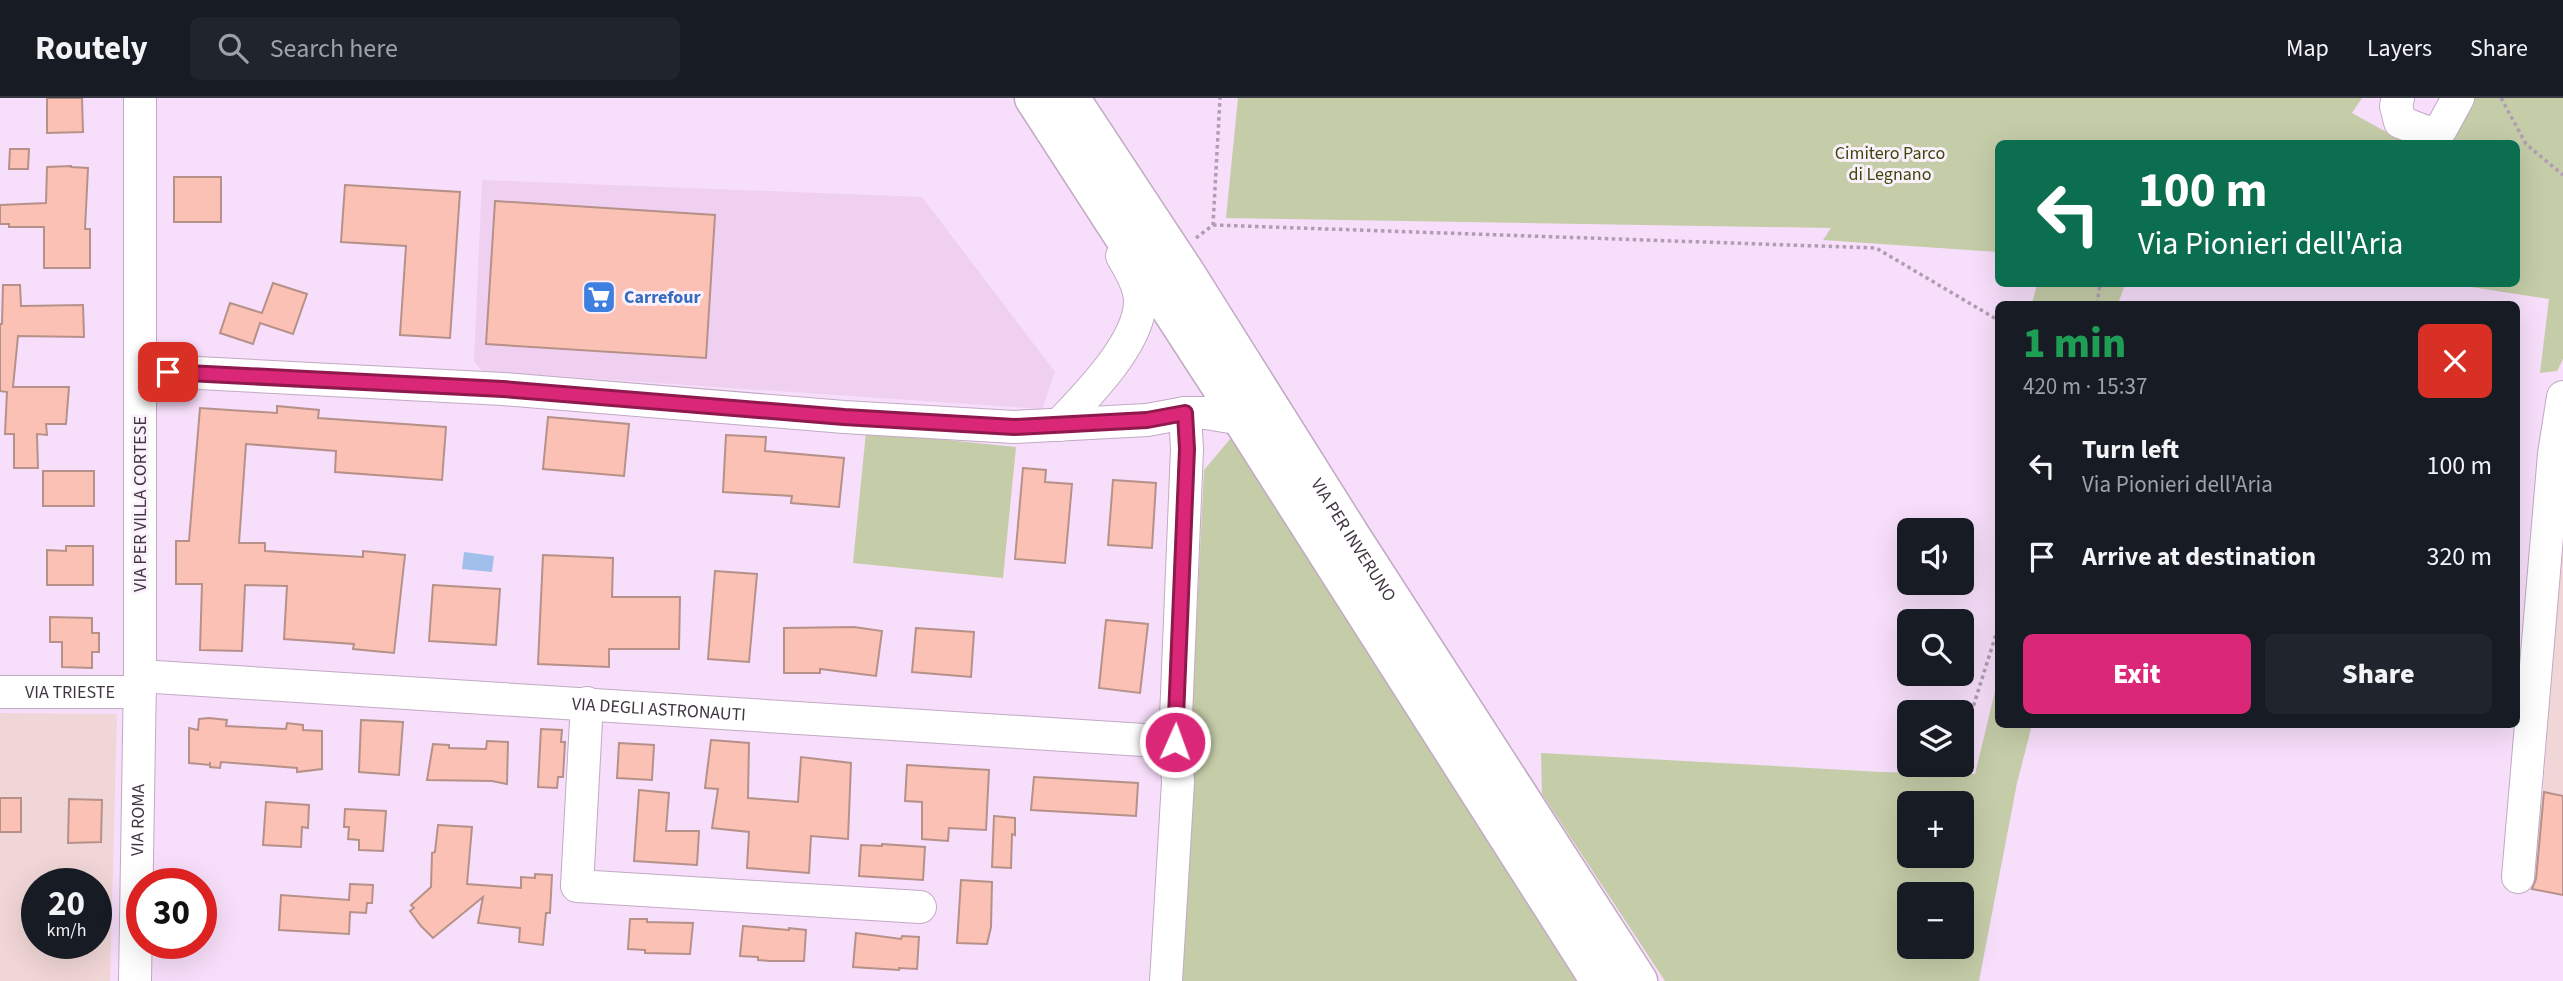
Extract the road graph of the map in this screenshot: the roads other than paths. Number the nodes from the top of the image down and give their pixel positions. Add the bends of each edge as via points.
1 (140, 98) edge
2 (1022, 98) edge
3 (1034, 98) edge
4 (1070, 98) edge
5 (2398, 98) edge
6 (2458, 98) edge
7 (140, 370) junction
8 (2563, 397) edge
9 (1185, 413) junction
10 (1242, 419) junction
11 (1059, 425) junction
12 (140, 676) junction
13 (0, 692) edge
14 (587, 703) junction
15 (1175, 742) junction
16 (2518, 877) dead end
17 (919, 907) dead end
18 (135, 981) edge
19 (1166, 981) edge
20 (1600, 981) edge
21 (1638, 981) edge

1 - 7 street, VIA PER VILLA CORTESE
2 - 11 street via 1132,272 1140,300 1133,328 1111,368
3 - 10 main road, VIA PER INVERUNO
4 - 21 main road, VIA PER INVERUNO
5 - 6 street via 2400,122 2429,133 2441,129
7 - 11 street via 503,389 844,417 1014,427
7 - 12 street, VIA PER VILLA CORTESE
8 - 16 street via 2554,454
9 - 10 street
9 - 11 street
9 - 15 street
10 - 20 main road, VIA PER INVERUNO
12 - 13 street, VIA TRIESTE
12 - 14 street, VIA DEGLI ASTRONAUTI
12 - 18 street, VIA ROMA
14 - 15 street, VIA DEGLI ASTRONAUTI
14 - 17 street via 577,886
15 - 19 street via 1178,782

